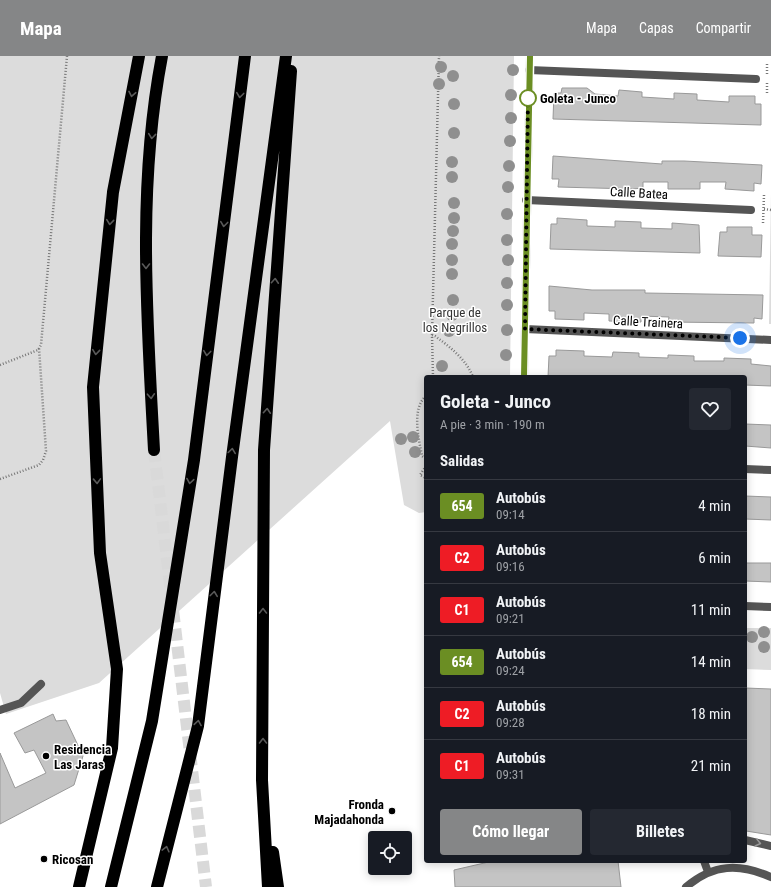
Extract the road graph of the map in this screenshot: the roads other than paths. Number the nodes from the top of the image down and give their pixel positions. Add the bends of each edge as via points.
1 (139, 56) edge
2 (162, 56) edge
3 (245, 56) edge
4 (286, 56) edge
5 (292, 56) edge
6 (530, 56) edge
7 (529, 70) junction
8 (756, 79) dead end
9 (526, 200) junction
10 (751, 210) dead end
11 (525, 329) junction
12 (771, 340) edge
13 (524, 375) edge
14 (154, 450) tunnel mouth
15 (747, 469) edge
16 (771, 470) edge
17 (747, 606) edge
18 (771, 607) edge
19 (41, 684) dead end
20 (0, 710) edge
21 (262, 780) junction
22 (747, 840) edge
23 (771, 846) edge
24 (705, 863) edge
25 (708, 872) junction
26 (771, 877) edge
27 (79, 887) edge
28 (111, 887) edge
29 (157, 887) edge
30 (268, 887) edge
31 (278, 887) edge
32 (686, 887) edge

1 -> 27 highway via 114,192 93,387 100,553 117,669 112,748
2 -> 14 highway via 147,192 146,313
3 -> 28 highway via 194,460 152,721
29 -> 4 highway via 198,726
21 -> 5 highway via 264,450
6 - 7 street
7 - 8 street
7 - 9 street
9 - 10 street, Calle Batea
9 - 11 street
11 - 12 street, Calle Trainera
11 - 13 street
15 - 16 street
17 - 18 street
19 - 20 street via 21,703
21 - 30 highway
21 - 31 highway
22 -> 23 street
24 - 25 street
25 - 26 street via 730,868 753,869
25 - 32 street

